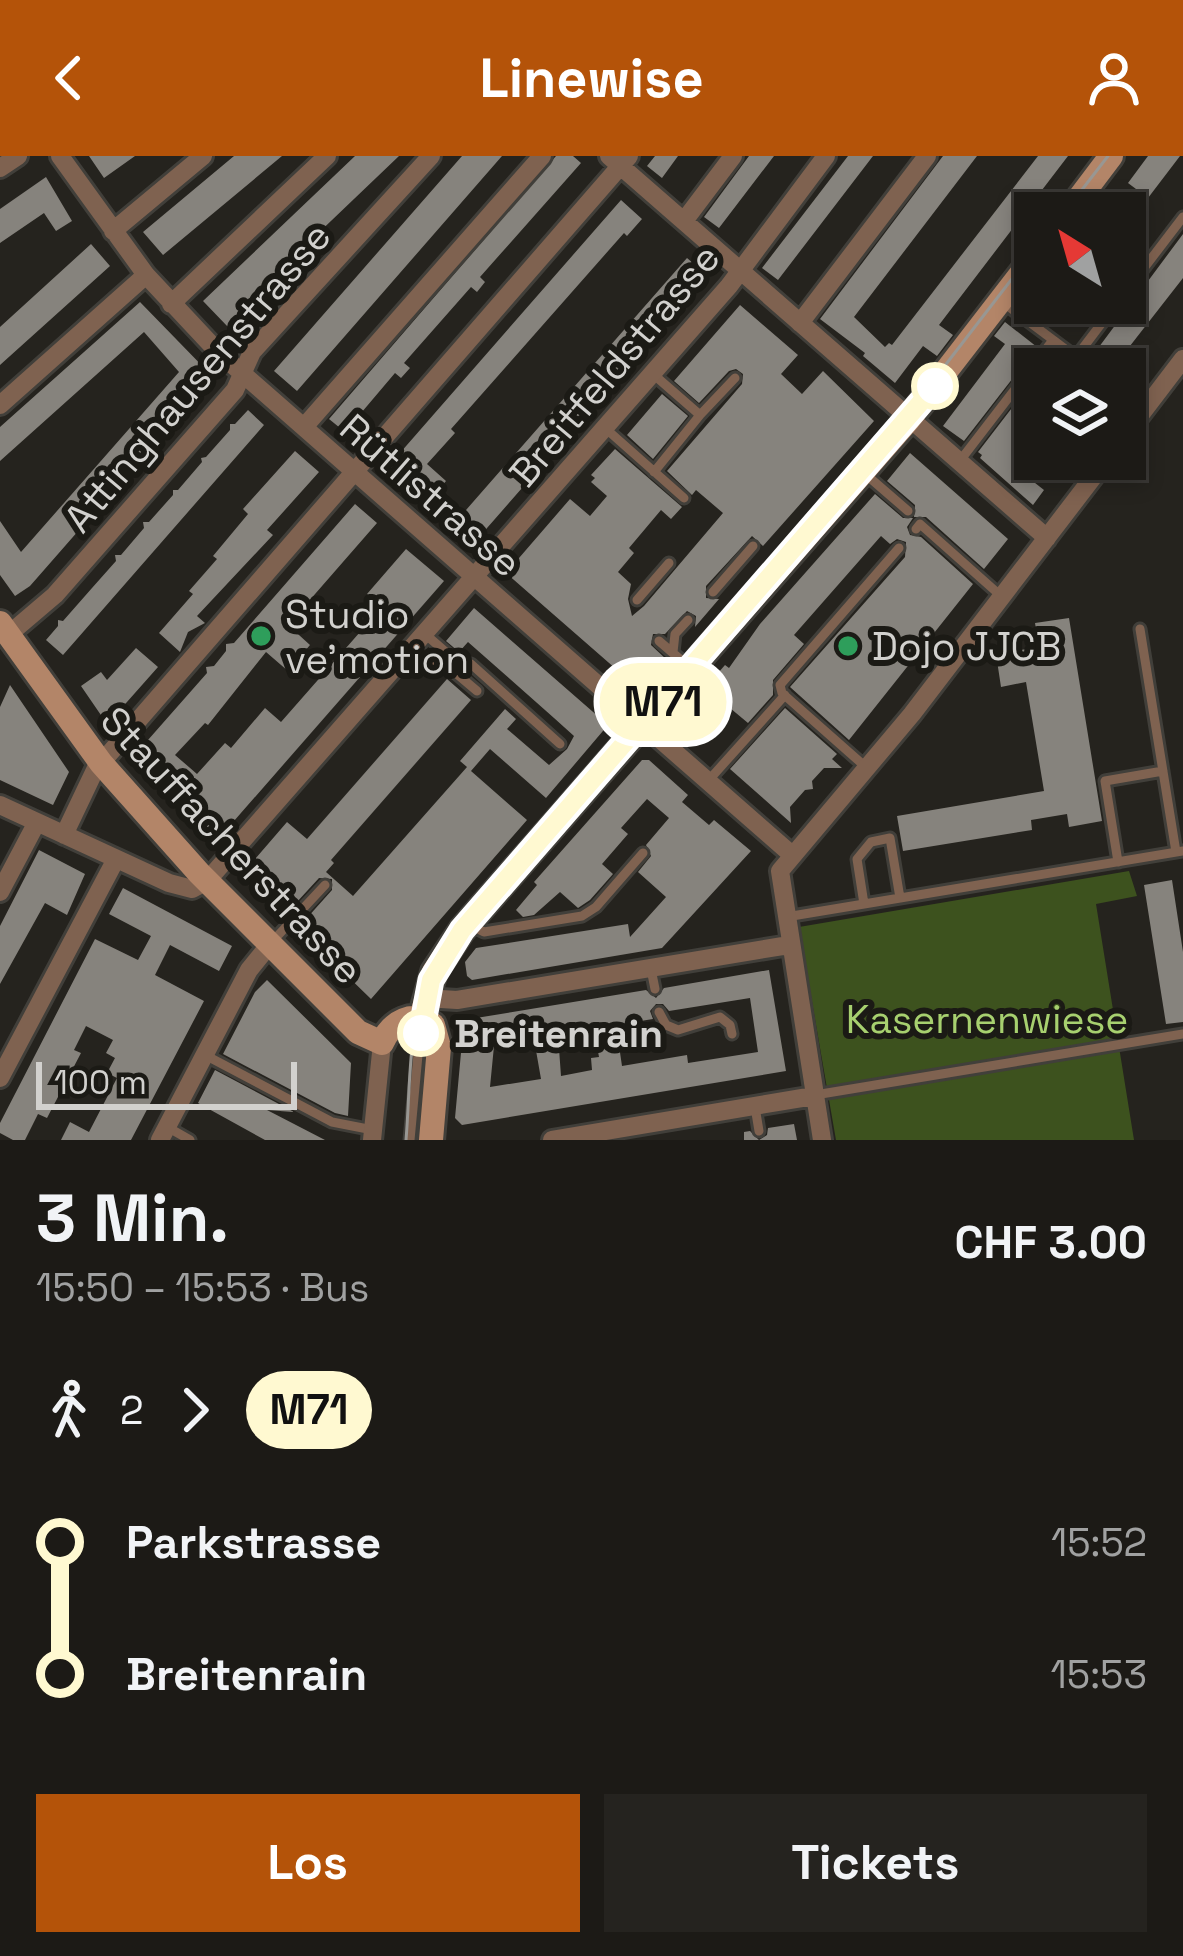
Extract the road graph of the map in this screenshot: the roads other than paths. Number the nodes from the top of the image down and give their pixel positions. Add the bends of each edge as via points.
1 (18, 156) edge
2 (59, 156) edge
3 (203, 156) edge
4 (326, 156) edge
5 (431, 156) edge
6 (542, 156) edge
7 (734, 156) edge
8 (826, 156) edge
9 (927, 156) edge
10 (1111, 156) edge
11 (620, 160) edge
12 (0, 168) edge
13 (1084, 192) edge
14 (1183, 217) edge
15 (684, 221) junction
16 (113, 231) junction
17 (1146, 265) edge
18 (740, 271) junction
19 (146, 274) junction
20 (1014, 283) edge
21 (1001, 300) junction
22 (171, 304) junction
23 (800, 323) junction
24 (1102, 324) edge
25 (1053, 340) junction
26 (1064, 348) edge
27 (1083, 348) edge
28 (1183, 359) edge
29 (653, 374) junction
30 (243, 375) junction
31 (735, 378) dead end
32 (0, 405) edge
33 (1146, 407) edge
34 (700, 416) junction
35 (909, 419) junction
36 (304, 427) junction
37 (605, 428) junction
38 (959, 462) junction
39 (654, 472) junction
40 (863, 472) junction
41 (356, 473) junction
42 (1091, 480) edge
43 (684, 498) dead end
44 (908, 511) dead end
45 (916, 529) dead end
46 (1047, 538) junction
47 (753, 546) dead end
48 (899, 548) dead end
49 (669, 563) dead end
50 (474, 578) junction
51 (1002, 596) junction
52 (637, 599) dead end
53 (746, 607) junction
54 (688, 620) dead end
55 (4, 629) edge
56 (1140, 629) dead end
57 (425, 634) junction
58 (659, 641) dead end
59 (408, 653) junction
60 (682, 661) junction
61 (477, 691) dead end
62 (785, 695) junction
63 (644, 724) junction
64 (560, 744) dead end
65 (101, 763) junction
66 (868, 769) junction
67 (1163, 770) junction
68 (708, 782) junction
69 (0, 805) edge
70 (37, 822) junction
71 (64, 835) junction
72 (1180, 852) edge
73 (644, 853) dead end
74 (791, 854) junction
75 (116, 859) junction
76 (1118, 862) junction
77 (207, 881) junction
78 (325, 885) dead end
79 (0, 892) edge
80 (900, 898) junction
81 (864, 904) junction
82 (785, 917) junction
83 (468, 924) junction
84 (270, 944) junction
85 (789, 945) junction
86 (423, 1008) junction
87 (659, 1012) dead end
88 (732, 1034) dead end
89 (1183, 1034) edge
90 (382, 1042) junction
91 (205, 1055) junction
92 (0, 1078) edge
93 (814, 1096) junction
94 (755, 1106) junction
95 (759, 1131) dead end
96 (164, 1134) edge
97 (372, 1135) edge
98 (190, 1140) edge
99 (410, 1140) edge
100 (431, 1140) edge
101 (552, 1140) edge
102 (822, 1140) edge

1 - 12 street
2 - 16 street, Rütlistrasse
3 - 16 street
4 - 22 street
5 - 30 street, Attinghausenstrasse via 252,352
6 - 36 street
7 - 15 street, Breitfeldstrasse
8 - 18 street, Breitfeldstrasse
9 - 23 street
10 - 13 street
11 - 15 street
11 - 41 street
14 - 17 lane
15 - 18 street
16 - 19 street, Rütlistrasse
18 - 23 street
18 - 29 street, Breitfeldstrasse
19 - 22 street, Rütlistrasse
19 - 32 street
20 - 21 street
21 - 25 lane
21 - 35 street
22 - 30 street, Rütlistrasse
23 - 35 street
24 - 27 lane
25 - 26 lane
25 - 38 lane
28 - 33 street
29 - 34 lane
29 - 37 street, Breitfeldstrasse
30 - 36 street, Rütlistrasse
30 - 55 street, Attinghausenstrasse via 55,595
31 - 34 lane
34 - 39 lane
35 - 38 street
35 - 40 street
36 - 41 street, Rütlistrasse
37 - 39 lane
37 - 50 street, Breitfeldstrasse
38 - 46 street
39 - 43 lane
40 - 44 lane
40 - 53 street
41 - 50 street, Rütlistrasse
41 - 65 street
42 - 46 street
45 - 51 lane via 920,524
46 - 51 street
47 - 53 lane via 716,588
48 - 62 lane via 784,678
49 - 52 lane
50 - 57 street, Breitfeldstrasse
50 - 63 street, Rütlistrasse
51 - 66 street
53 - 60 street
54 - 60 lane via 675,634
55 - 65 street, Stauffacherstrasse
56 - 67 lane
57 - 59 street, Breitfeldstrasse
57 - 64 lane
58 - 60 lane
59 - 61 lane via 451,669
59 - 77 street, Breitfeldstrasse
60 - 63 street
62 - 66 lane
62 - 68 lane
63 - 68 street, Rütlistrasse
63 - 83 street
65 - 71 street
65 - 77 street, Stauffacherstrasse
66 - 74 street
67 - 72 lane
67 - 76 lane via 1105,781
68 - 74 street, Rütlistrasse
69 - 70 street
70 - 71 street
70 - 79 street
71 - 75 street
72 - 76 lane
73 - 83 lane via 582,916 484,932
74 - 82 street via 779,881
75 - 77 street via 182,888
75 - 92 street
76 - 80 lane
77 - 84 street, Stauffacherstrasse
78 - 84 lane
80 - 81 lane
80 - 81 lane via 890,838 872,842 857,859
81 - 82 lane
82 - 85 street
83 - 86 street via 439,964
84 - 90 street, Stauffacherstrasse via 358,1032
84 - 91 street
85 - 86 street via 653,979
85 - 93 street
86 - 90 street
86 - 99 lane
86 - 100 street via 439,1047
87 - 88 lane via 678,1030 720,1017
89 - 93 lane
90 - 97 street
91 - 96 street
91 - 97 lane
93 - 94 street
93 - 102 street
94 - 95 lane
94 - 101 street
96 - 98 lane

